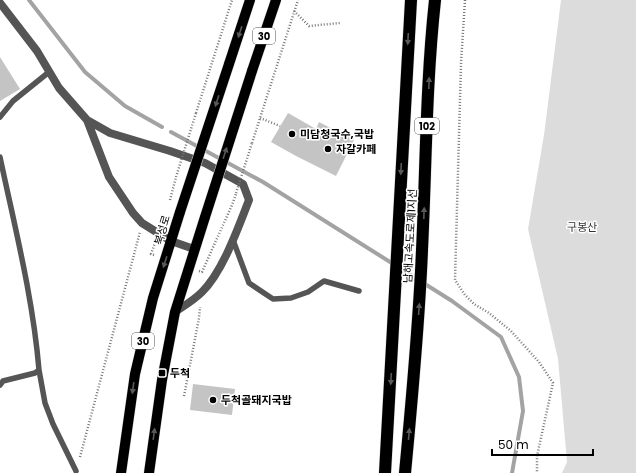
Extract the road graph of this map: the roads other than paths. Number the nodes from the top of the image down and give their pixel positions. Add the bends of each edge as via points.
1 (250, 0) edge
2 (276, 0) edge
3 (411, 0) edge
4 (435, 0) edge
5 (0, 3) edge
6 (49, 72) junction
7 (0, 117) edge
8 (87, 120) junction
9 (0, 157) edge
10 (233, 239) junction
11 (172, 241) junction
12 (194, 249) junction
13 (359, 291) dead end
14 (175, 312) junction
15 (39, 370) junction
16 (0, 385) edge
17 (76, 471) road end
18 (121, 473) edge
19 (149, 473) edge
20 (385, 473) edge
21 (405, 473) edge

1 -> 11 main road, 북성로 / 30, bridge
12 -> 2 main road, 30, bridge
3 -> 20 highway, 남해고속도로제1지선 / 102
21 -> 4 highway, 남해고속도로제1지선 / 102 via 416,348 430,46
5 - 6 street
6 - 7 lane via 13,101
6 - 8 street via 59,88
8 - 10 street via 110,134 205,163 243,184 249,200
8 - 11 street via 109,177 133,213 142,223
9 - 15 lane via 28,288
10 - 13 lane via 249,283 272,299 291,298 308,292 324,281
10 - 14 street via 210,284 201,294
11 - 12 street
11 -> 18 main road, 북성로 / 30 via 153,298 135,374
12 - 14 main road, 30
19 -> 14 main road, 30
15 - 16 lane via 3,381
15 - 17 lane via 45,403

